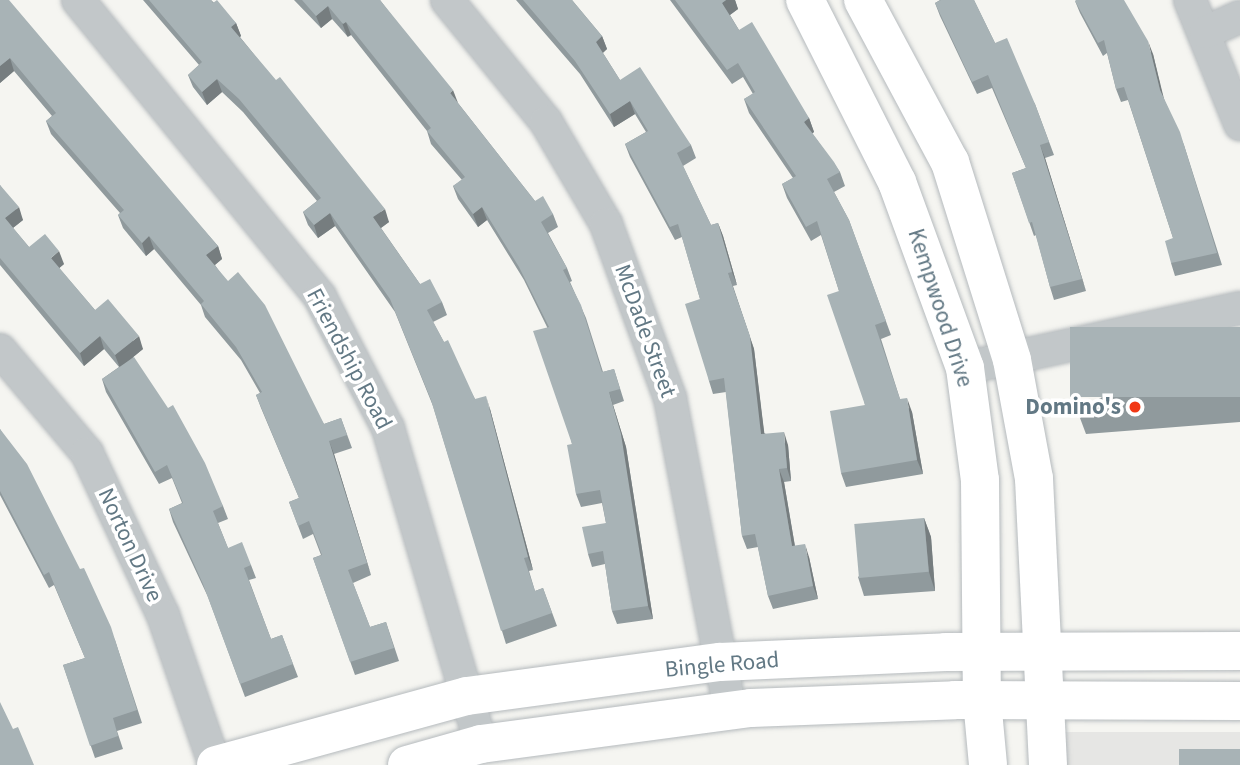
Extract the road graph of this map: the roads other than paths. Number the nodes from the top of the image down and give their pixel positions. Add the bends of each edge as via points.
1 (78, 0) edge
2 (447, 0) edge
3 (805, 0) edge
4 (863, 0) edge
5 (1190, 0) edge
6 (1240, 18) edge
7 (1206, 32) junction
8 (895, 59) junction
9 (847, 83) junction
10 (1240, 124) edge
11 (1240, 308) edge
12 (0, 350) edge
13 (1012, 360) junction
14 (965, 368) junction
15 (1240, 651) edge
16 (1045, 652) junction
17 (985, 653) junction
18 (720, 662) junction
19 (467, 696) junction
20 (1044, 699) junction
21 (982, 700) junction
22 (1240, 701) edge
23 (730, 711) junction
24 (481, 744) junction
25 (216, 765) edge
26 (407, 765) edge
27 (988, 765) edge
28 (1048, 765) edge

1 - 19 street, Friendship Road via 320,297 388,428
2 - 18 street, McDade Street via 546,122 606,224 670,398
3 - 9 main road, Kempwood Drive
4 - 8 main road
5 - 7 street
6 - 7 street
7 - 10 street
8 - 9 main road
8 - 13 main road via 950,162
9 - 14 main road, Kempwood Drive via 897,182
11 - 13 street
12 - 25 street, Norton Drive via 87,453 163,615
13 - 14 street
13 - 16 main road via 1034,479
14 - 17 main road, Kempwood Drive via 981,480
15 - 16 main road, Bingle Road
16 - 17 main road, Bingle Road
16 - 20 main road
17 - 18 main road, Bingle Road
17 - 21 main road, Kempwood Drive
18 - 19 main road, Bingle Road
18 - 23 street, McDade Street
19 - 24 street, Friendship Road
19 - 25 main road, Bingle Road
20 - 21 main road, Bingle Road
20 - 22 main road, Bingle Road
20 - 28 main road
21 - 23 main road, Bingle Road
21 - 27 main road, Kempwood Drive
23 - 24 main road, Bingle Road
24 - 26 main road, Bingle Road

